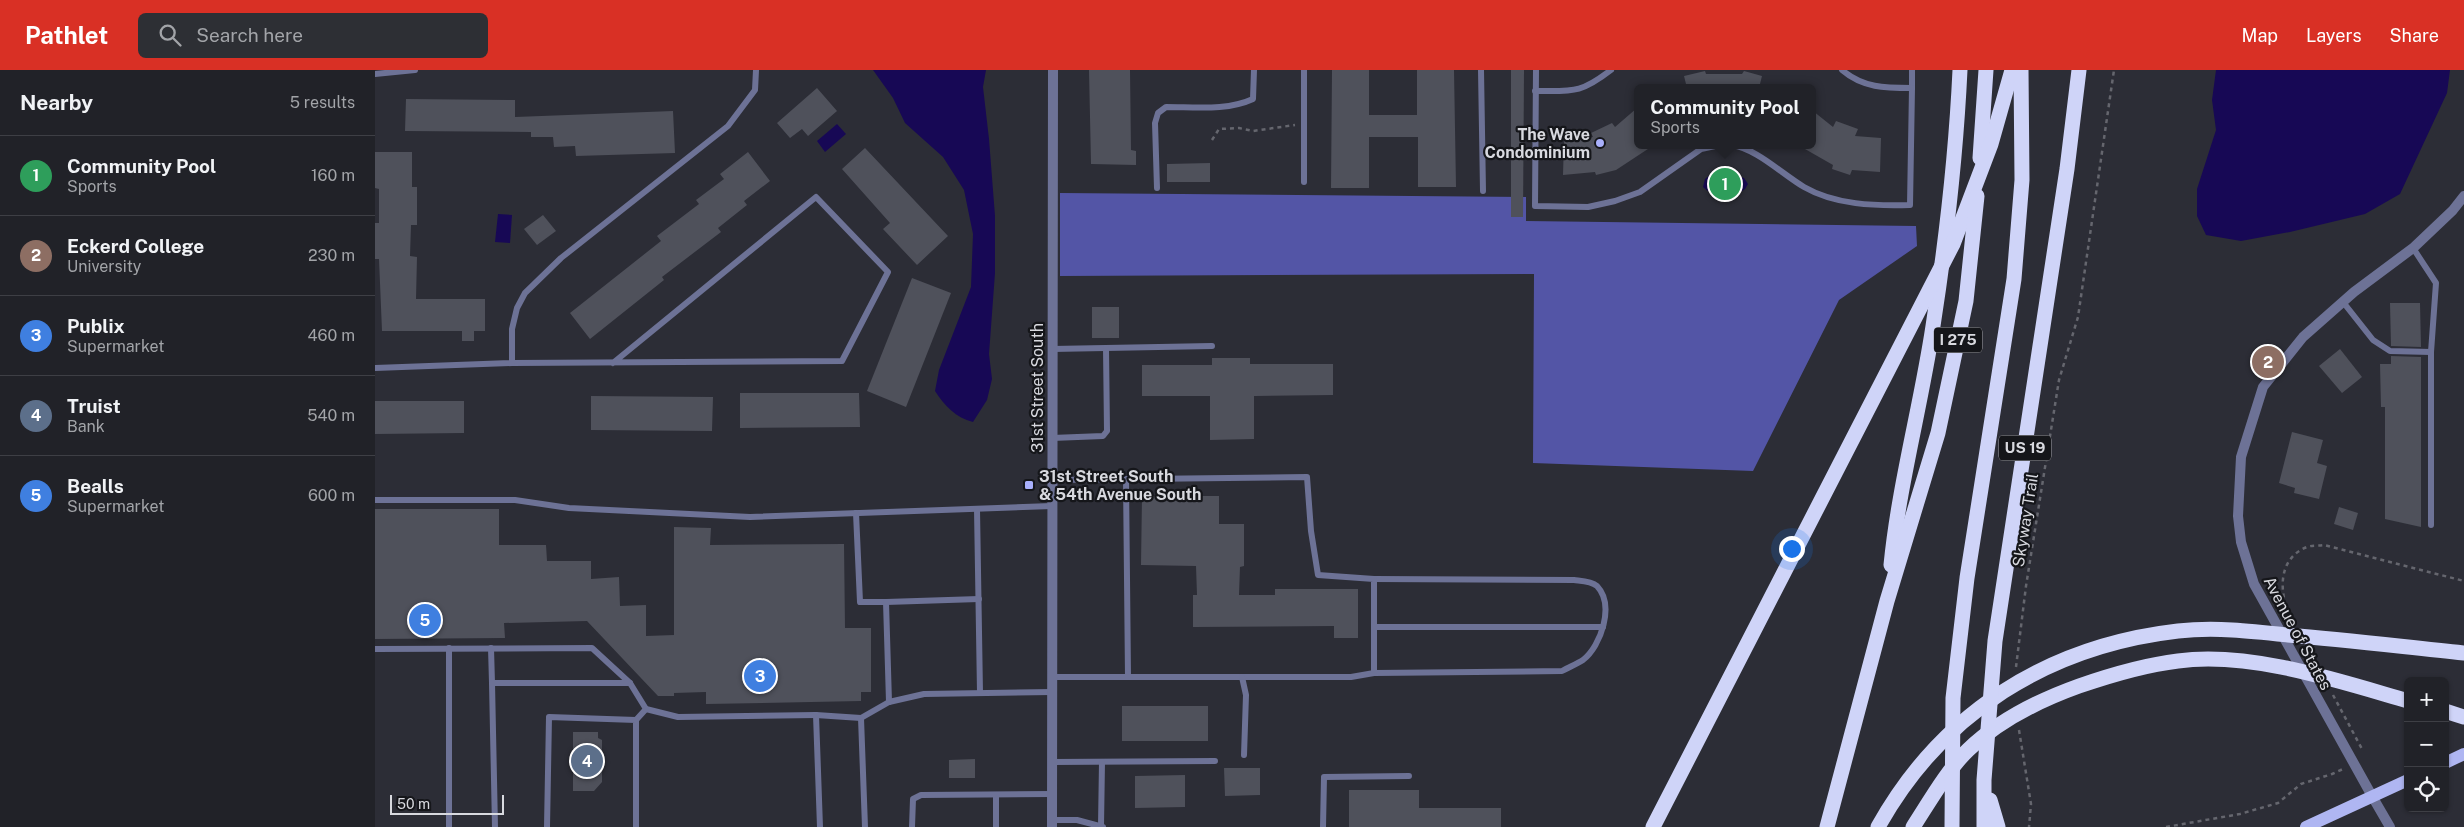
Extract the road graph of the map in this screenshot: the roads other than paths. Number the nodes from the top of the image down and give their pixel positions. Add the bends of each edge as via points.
1 (415, 70) edge
2 (756, 70) edge
3 (1053, 70) edge
4 (1254, 70) edge
5 (1304, 70) edge
6 (1481, 70) edge
7 (1535, 70) edge
8 (1611, 70) edge
9 (1842, 70) edge
10 (1912, 70) edge
11 (1960, 70) edge
12 (1987, 70) edge
13 (2012, 70) edge
14 (2021, 70) edge
15 (2079, 70) edge
16 (375, 74) edge
17 (1912, 88) junction
18 (1535, 91) junction
19 (1705, 149) edge
20 (1744, 149) edge
21 (1304, 182) dead end
22 (1157, 188) dead end
23 (1483, 191) dead end
24 (2464, 196) edge
25 (2413, 248) junction
26 (2343, 302) junction
27 (1213, 346) dead end
28 (1106, 348) junction
29 (1052, 349) junction
30 (2431, 352) junction
31 (511, 363) junction
32 (613, 363) junction
33 (375, 368) edge
34 (1052, 438) junction
35 (1126, 479) junction
36 (1052, 480) junction
37 (375, 500) edge
38 (1052, 506) junction
39 (977, 509) junction
40 (856, 513) junction
41 (2431, 525) dead end
42 (1374, 579) junction
43 (979, 599) junction
44 (1887, 601) junction
45 (886, 602) junction
46 (1374, 627) junction
47 (1603, 627) junction
48 (449, 648) junction
49 (491, 648) junction
50 (375, 649) edge
51 (2464, 653) edge
52 (1374, 673) junction
53 (1052, 677) junction
54 (1127, 677) junction
55 (1242, 677) junction
56 (492, 683) junction
57 (630, 683) junction
58 (1052, 692) junction
59 (980, 693) junction
60 (2404, 700) edge
61 (889, 702) junction
62 (646, 709) junction
63 (2449, 712) edge
64 (816, 715) junction
65 (2464, 717) edge
66 (861, 718) junction
67 (636, 720) junction
68 (2464, 754) edge
69 (1244, 755) dead end
70 (2449, 760) edge
71 (1215, 761) dead end
72 (1052, 762) junction
73 (1102, 762) junction
74 (1409, 776) dead end
75 (1984, 780) junction
76 (2404, 782) edge
77 (1052, 794) junction
78 (996, 795) junction
79 (2372, 796) junction
80 (1052, 824) edge
81 (1103, 826) edge
82 (449, 827) edge
83 (495, 827) edge
84 (547, 827) edge
85 (637, 827) edge
86 (820, 827) edge
87 (865, 827) edge
88 (912, 827) edge
89 (996, 827) edge
90 (1323, 827) edge
91 (1653, 827) edge
92 (1827, 827) edge
93 (1878, 827) edge
94 (1913, 827) edge
95 (1952, 827) edge
96 (1984, 827) edge
97 (1998, 827) edge
98 (2306, 827) edge
99 (2390, 827) edge

1 - 16 lane
2 - 31 lane via 755,90 728,126 561,258 525,293 511,329
3 - 29 street, 31st Street South
4 - 22 lane via 1253,99 1245,103 1166,108 1158,113 1155,123
5 - 21 lane
6 - 23 lane
7 - 18 lane
8 - 18 lane via 1590,86 1572,91
9 - 17 lane via 1853,80 1870,86
10 - 17 lane
11 - 44 highway via 1957,124 1933,327 1896,516
12 - 44 highway, I 275 via 1965,301 1938,433
13 - 91 highway, I 275 via 1991,144 1953,244
14 - 95 highway, US 19 via 2022,180 2014,279 1967,578 1953,698
15 - 75 highway, US 19 via 1995,641
17 - 20 lane via 1910,205 1881,206 1829,198 1806,189
18 - 19 lane via 1535,206 1588,207 1615,201 1640,192
24 - 25 street, Avenue of States
25 - 26 street, Avenue of States
25 - 30 lane via 2436,283
26 - 30 lane via 2373,340 2390,351
26 - 79 street, Avenue of States via 2303,337 2263,387 2241,457 2238,516 2241,542 2253,584
27 - 28 lane
28 - 29 lane
28 - 34 lane via 1107,431 1103,436
29 - 34 street, 31st Street South
30 - 41 lane
31 - 32 lane
31 - 33 lane
32 - 32 lane via 841,362 888,272 817,197
34 - 36 street, 31st Street South
35 - 36 lane
35 - 42 lane via 1307,477 1318,575
35 - 54 lane
36 - 38 street, 31st Street South
37 - 40 lane via 515,500 569,508 750,517
38 - 39 lane
38 - 53 street, 31st Street South
39 - 40 lane
39 - 43 lane
40 - 45 lane via 860,602
42 - 46 lane
42 - 47 lane via 1589,582 1597,587 1606,605
43 - 45 lane
43 - 59 lane
44 - 92 highway, I 275
45 - 61 lane
46 - 47 lane
46 - 52 lane
47 - 52 lane via 1584,660 1562,670
48 - 49 lane
48 - 50 lane
48 - 82 lane
49 - 56 lane
49 - 57 lane via 592,648
51 - 93 highway via 2229,630 2179,631 2124,640 2067,659 2021,680 1968,716 1937,744
52 - 55 lane
53 - 54 lane
53 - 58 street, 31st Street South
54 - 55 lane
55 - 69 lane via 1246,695
56 - 57 lane
56 - 83 lane
57 - 62 lane
58 - 59 lane
58 - 72 street, 31st Street South
59 - 61 lane via 924,694
60 - 94 highway via 2282,668 2227,660 2179,660 2121,672 2058,694 2005,722 1967,751
61 - 66 lane
62 - 64 lane via 678,717
62 - 67 lane
63 - 65 highway
64 - 66 lane
64 - 86 lane
66 - 87 lane
67 - 84 lane via 549,717
67 - 85 lane
68 - 70 main road
71 - 73 lane
72 - 73 lane
72 - 77 street, 31st Street South
73 - 81 lane
74 - 90 lane via 1324,777
75 - 96 highway, US 19
75 - 97 highway
76 - 79 main road
77 - 78 lane
77 - 80 street, 31st Street South
78 - 88 lane via 921,795 913,799
78 - 89 lane
79 - 98 main road
79 - 99 street, Avenue of States
80 - 81 lane via 1077,820

